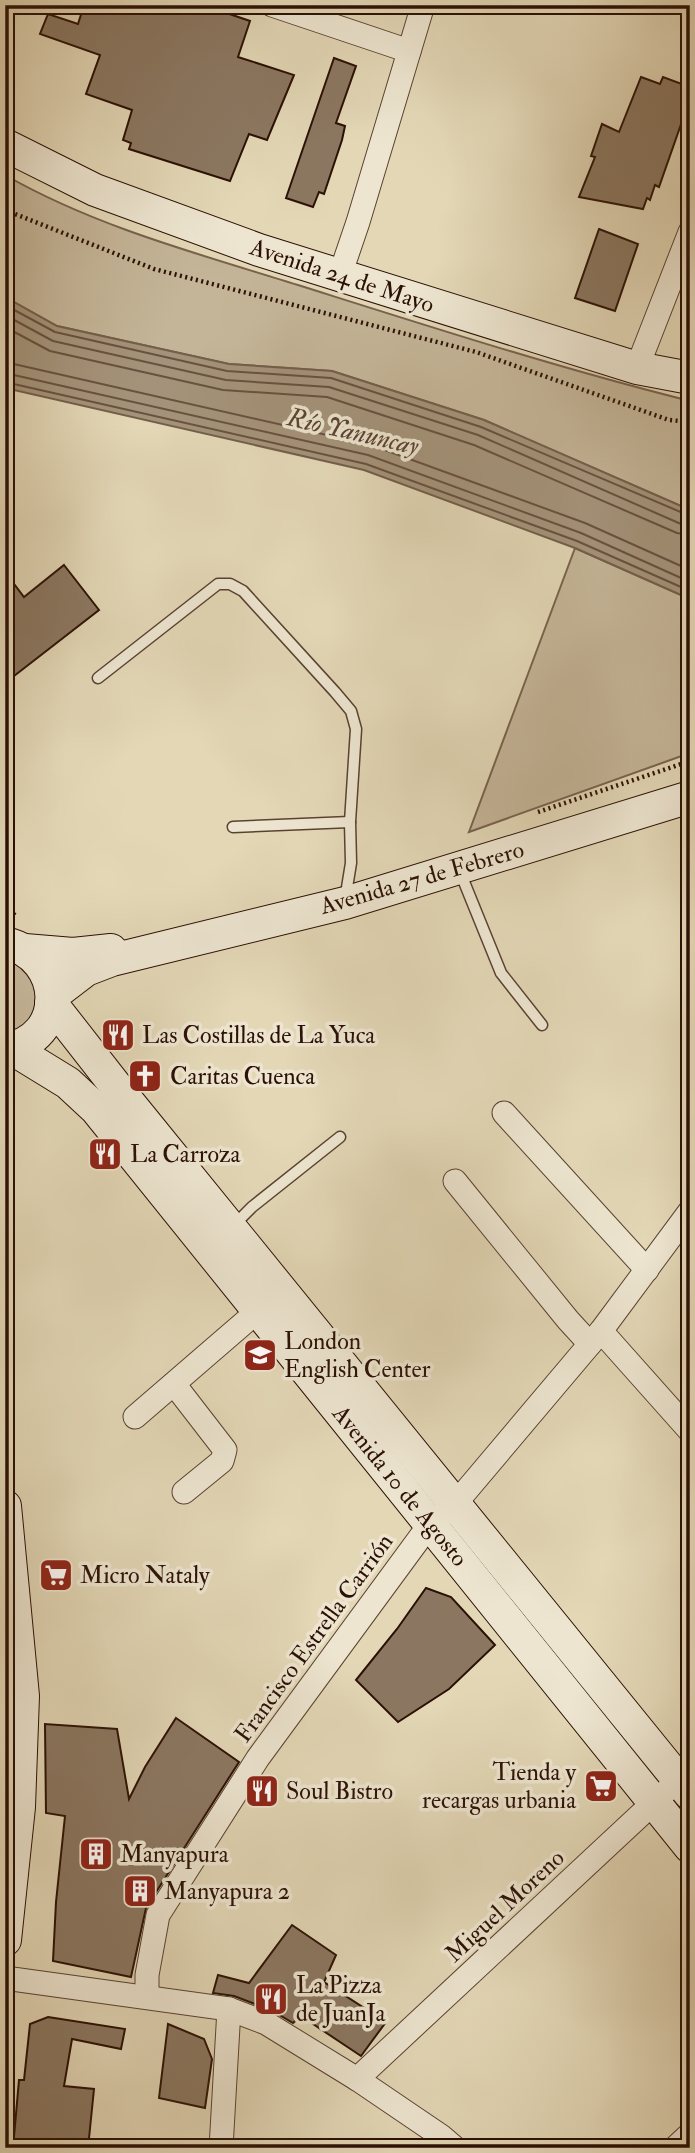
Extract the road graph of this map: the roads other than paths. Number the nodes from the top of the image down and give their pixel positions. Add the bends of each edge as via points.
1 (272, 5) edge
2 (423, 5) edge
3 (410, 51) junction
4 (5, 145) edge
5 (690, 232) edge
6 (340, 275) junction
7 (637, 368) junction
8 (690, 378) edge
9 (98, 678) dead end
10 (690, 797) edge
11 (350, 822) junction
12 (233, 827) dead end
13 (459, 869) junction
14 (345, 903) junction
15 (13, 944) edge
16 (151, 948) junction
17 (51, 1000) junction
18 (542, 1025) dead end
19 (8, 1049) edge
20 (504, 1113) dead end
21 (340, 1137) dead end
22 (455, 1181) dead end
23 (690, 1211) edge
24 (219, 1237) junction
25 (646, 1270) junction
26 (260, 1310) junction
27 (596, 1338) junction
28 (174, 1384) junction
29 (135, 1416) dead end
30 (690, 1431) edge
31 (184, 1492) dead end
32 (455, 1504) junction
33 (5, 1506) edge
34 (6, 1516) edge
35 (430, 1524) junction
36 (686, 1783) edge
37 (653, 1802) junction
38 (690, 1847) edge
39 (7, 1907) edge
40 (5, 1940) edge
41 (5, 1978) edge
42 (147, 1997) junction
43 (229, 2009) junction
44 (357, 2080) junction
45 (690, 2134) edge
46 (221, 2148) edge
47 (455, 2148) edge
48 (675, 2148) edge

1 - 3 street
2 - 3 street
3 - 6 street
4 - 6 main road, Avenida 24 de Mayo via 95,190
5 - 7 street
6 - 7 main road, Avenida 24 de Mayo
7 - 8 main road, Avenida 24 de Mayo
9 - 11 lane via 218,584 243,591 351,711 356,729
10 - 13 main road, Avenida 27 de Febrero
11 - 12 lane
11 - 14 lane via 351,863
13 - 14 main road, Avenida 27 de Febrero
13 - 18 lane via 501,973
14 - 16 main road, Avenida 27 de Febrero
15 - 16 main road, Avenida 27 de Febrero via 73,954
15 - 17 main road, Avenida 10 de Agosto via 44,969
16 - 17 main road, Avenida 27 de Febrero via 86,970
17 - 19 main road via 38,1032
17 - 24 main road, Avenida 10 de Agosto
19 - 24 main road, Avenida 10 de Agosto via 68,1083
20 - 25 street
21 - 24 lane
22 - 27 street via 568,1320
23 - 25 street, Francisco Estrella Carrión
24 - 26 main road, Avenida 10 de Agosto
24 - 32 main road, Avenida 10 de Agosto
25 - 27 street, Francisco Estrella Carrión
26 - 28 street
26 - 35 main road, Avenida 10 de Agosto
27 - 30 street
27 - 32 street, Francisco Estrella Carrión
28 - 29 street
28 - 31 street via 225,1450 222,1461
32 - 35 street, Francisco Estrella Carrión
32 - 36 main road, Avenida 10 de Agosto
33 - 34 main road
34 - 39 main road via 23,1696 19,1807
35 - 37 main road, Avenida 10 de Agosto
35 - 42 street, Francisco Estrella Carrión via 257,1758 158,1915 146,1975
36 - 37 street, Miguel Moreno
37 - 38 main road, Avenida 10 de Agosto
37 - 44 street, Miguel Moreno
39 - 40 main road
41 - 42 street
42 - 43 street
43 - 44 street via 266,2023
43 - 46 street
44 - 47 street
45 - 48 street

